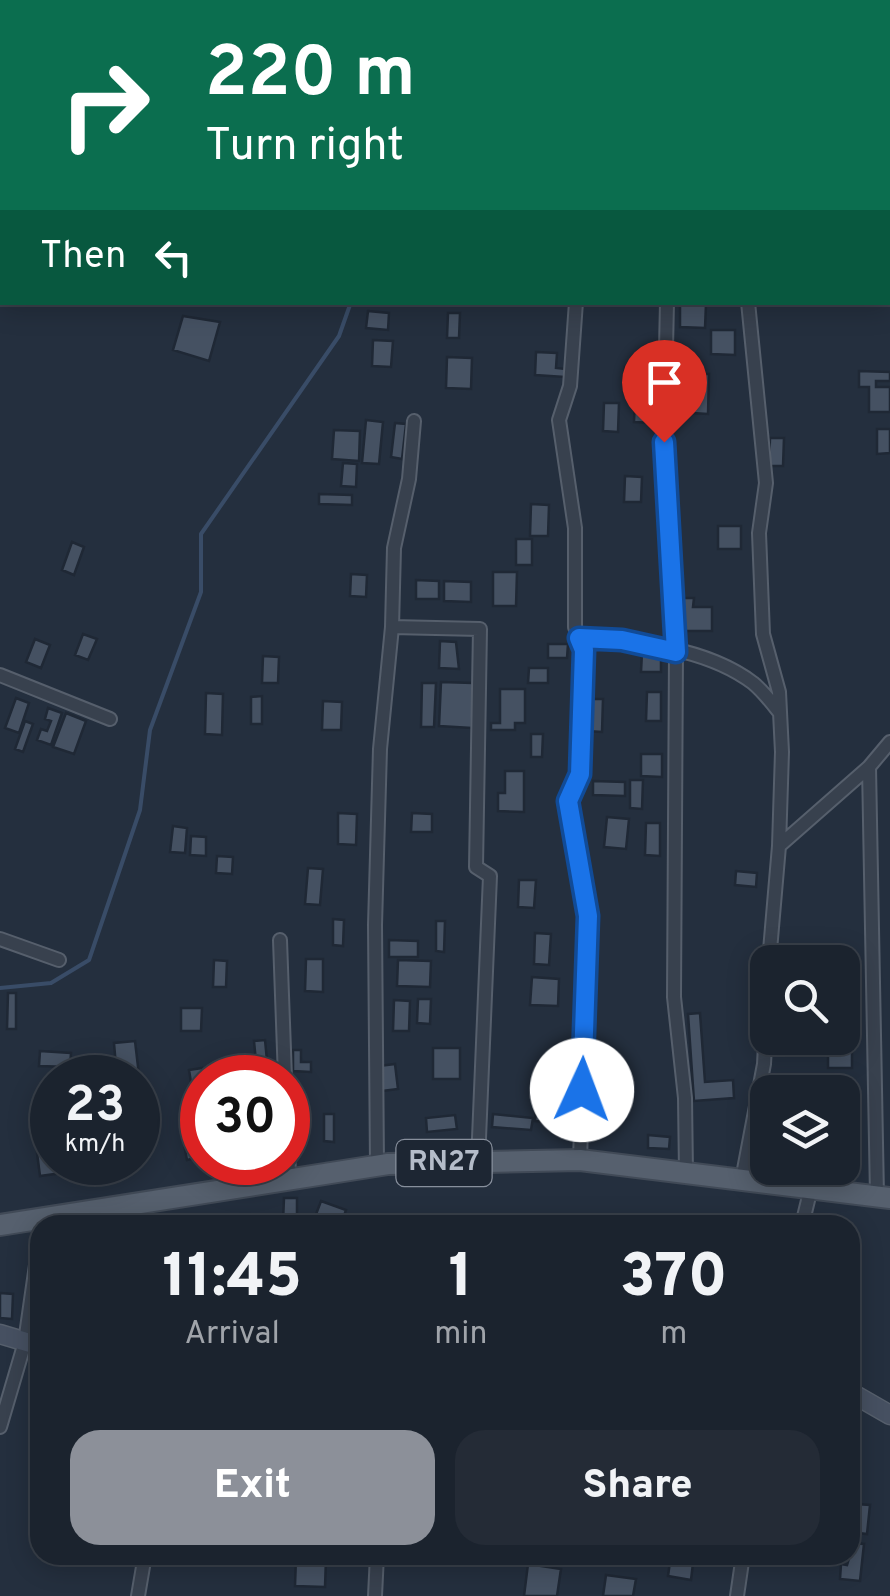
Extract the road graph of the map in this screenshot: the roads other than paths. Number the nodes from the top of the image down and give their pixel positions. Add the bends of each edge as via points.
1 (576, 305) edge
2 (666, 305) edge
3 (748, 305) edge
4 (414, 421) dead end
5 (392, 627) junction
6 (579, 638) junction
7 (676, 652) junction
8 (0, 675) edge
9 (780, 712) junction
10 (110, 719) dead end
11 (890, 742) edge
12 (869, 767) junction
13 (778, 846) junction
14 (0, 939) edge
15 (280, 940) dead end
16 (770, 945) edge
17 (59, 960) dead end
18 (284, 1055) edge
19 (764, 1055) edge
20 (580, 1160) junction
21 (478, 1162) junction
22 (377, 1165) junction
23 (686, 1173) junction
24 (310, 1176) edge
25 (742, 1180) junction
26 (258, 1185) edge
27 (811, 1188) junction
28 (883, 1197) edge
29 (103, 1215) edge
30 (804, 1215) edge
31 (0, 1225) edge
32 (30, 1226) edge
33 (0, 1334) edge
34 (30, 1343) edge
35 (30, 1352) edge
36 (860, 1398) edge
37 (890, 1415) edge
38 (0, 1427) edge
39 (143, 1565) edge
40 (377, 1565) edge
41 (741, 1565) edge
42 (138, 1596) edge
43 (375, 1596) edge
44 (737, 1596) edge

1 - 6 street via 570,386 559,420 575,528
2 - 7 street via 664,442
3 - 9 street via 766,483 759,533 763,634
4 - 5 street via 394,548
5 - 21 street via 480,628 476,867 490,876
5 - 22 street via 380,768
6 - 7 street
6 - 20 street via 580,774 568,801 588,916
7 - 9 street via 734,670
7 - 23 street via 674,997
8 - 10 street
9 - 13 street
11 - 12 street
12 - 13 street
12 - 28 street
13 - 16 street
14 - 17 street
15 - 18 street
19 - 25 street
20 - 21 main road, RN27
20 - 23 main road, RN27
21 - 22 main road, RN27
22 - 24 main road, RN27
23 - 25 main road, RN27
25 - 27 main road, RN27
26 - 29 main road, RN27
27 - 28 main road, RN27
27 - 30 street
31 - 32 main road, RN27
33 - 34 street
35 - 38 street
36 - 37 street
39 - 42 street
40 - 43 street
41 - 44 street

